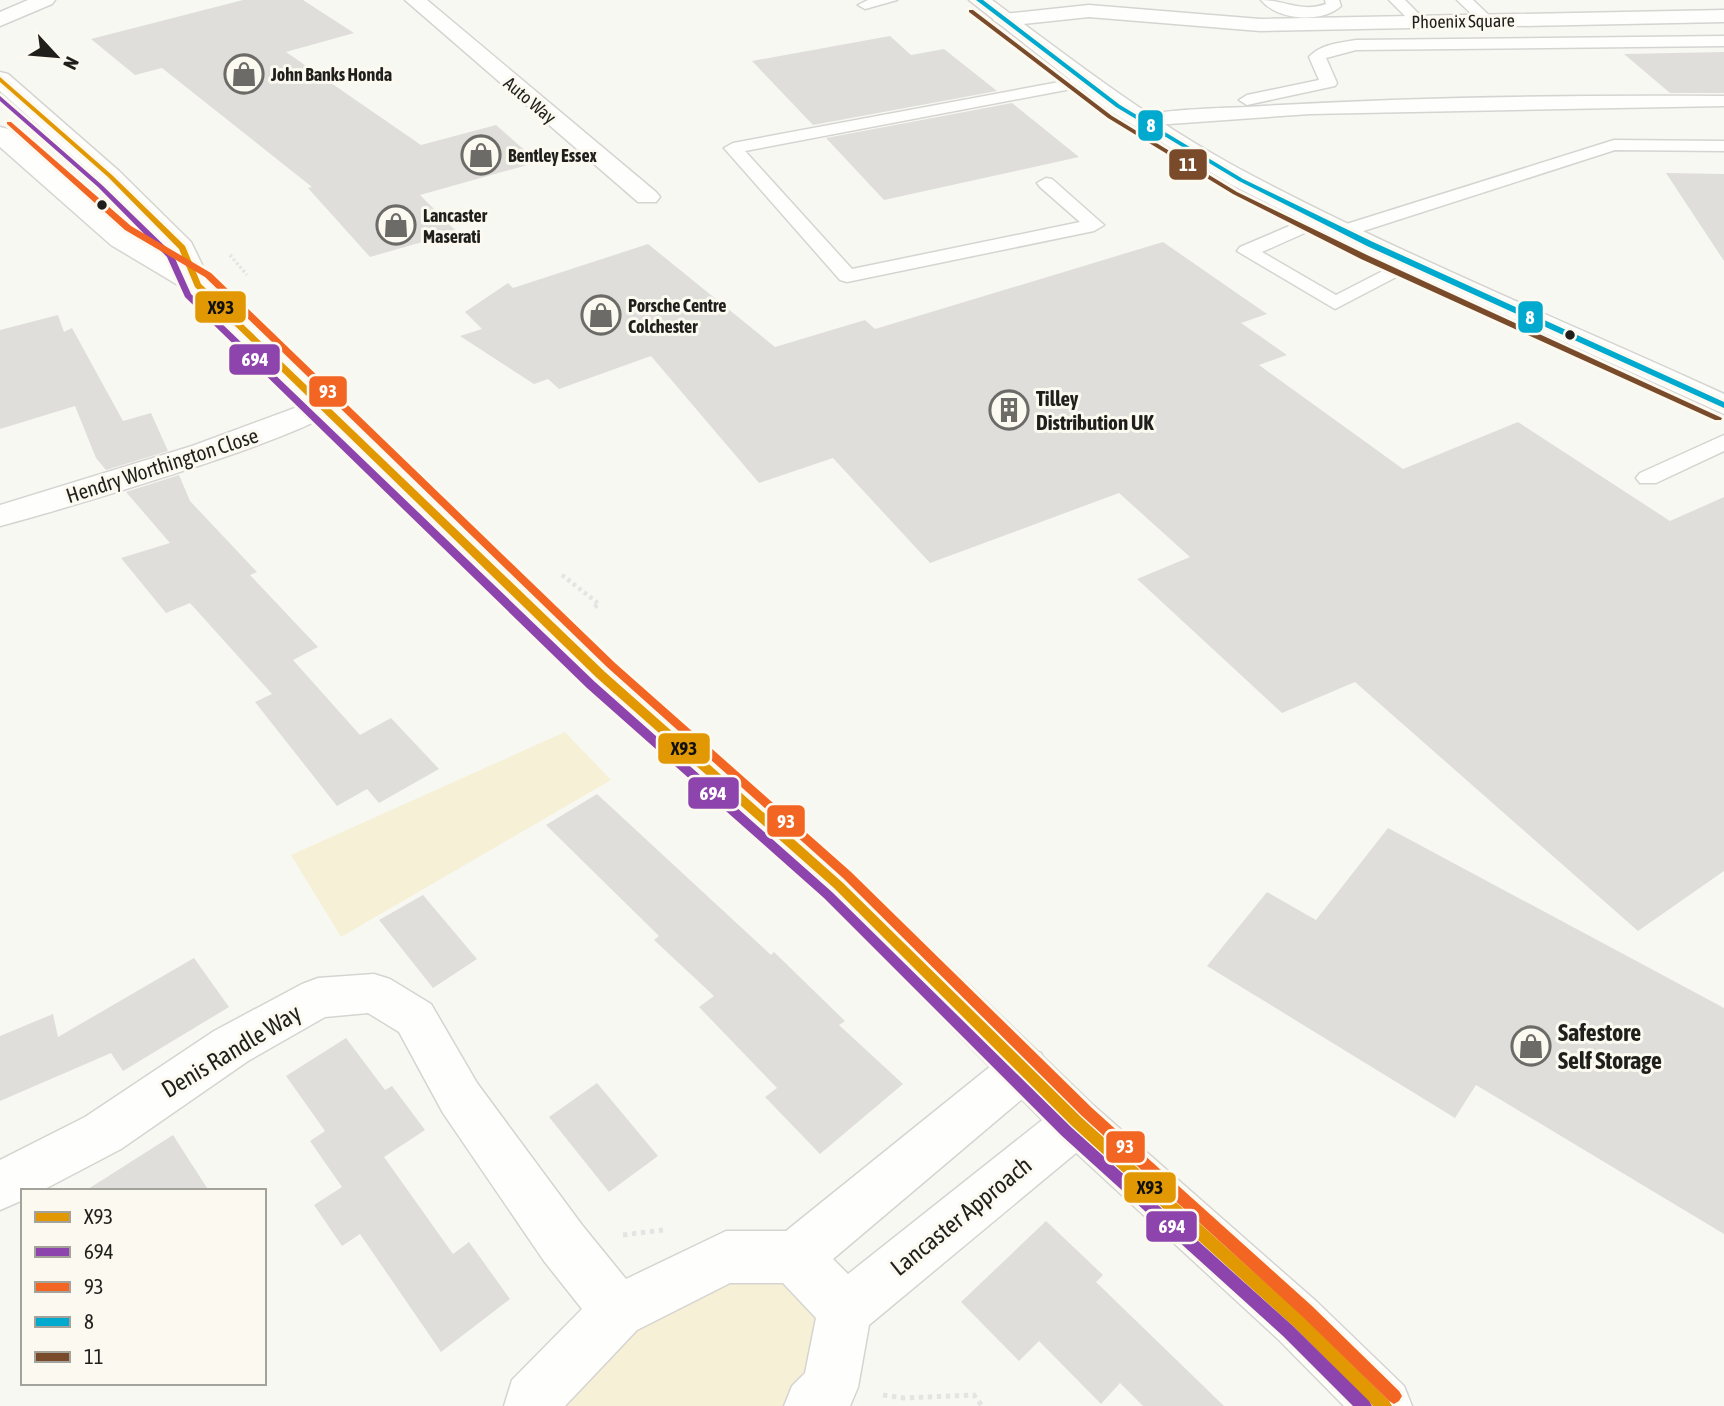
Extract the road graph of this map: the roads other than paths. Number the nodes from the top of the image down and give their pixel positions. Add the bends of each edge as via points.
1 (46, 0) edge
2 (415, 0) edge
3 (890, 0) edge
4 (979, 0) edge
5 (1268, 0) edge
6 (1332, 0) edge
7 (1396, 0) edge
8 (1464, 0) edge
9 (1719, 0) edge
10 (1724, 3) edge
11 (865, 5) dead end
12 (8, 6) edge
13 (1200, 10) edge
14 (1724, 16) edge
15 (1003, 20) junction
16 (1487, 21) junction
17 (1419, 22) junction
18 (1724, 41) edge
19 (0, 79) edge
20 (1086, 82) junction
21 (1329, 83) junction
22 (1724, 102) edge
23 (1348, 106) junction
24 (1212, 113) junction
25 (1141, 121) junction
26 (0, 134) edge
27 (1724, 146) edge
28 (1046, 183) dead end
29 (647, 197) dead end
30 (1320, 219) junction
31 (1345, 231) junction
32 (1413, 263) junction
33 (198, 285) junction
34 (1724, 405) edge
35 (322, 407) junction
36 (1724, 442) edge
37 (1648, 478) dead end
38 (0, 516) edge
39 (1024, 1068) junction
40 (1077, 1122) junction
41 (0, 1186) edge
42 (795, 1257) junction
43 (845, 1310) junction
44 (618, 1311) junction
45 (821, 1396) edge
46 (532, 1406) edge
47 (1384, 1406) edge

1 - 12 street
2 - 29 street, Auto Way
3 - 11 lane
4 - 15 street
5 - 6 lane via 1274,8 1292,11 1329,9 1335,6
7 - 17 lane
8 - 16 lane
9 - 10 street
13 - 15 street, Phoenix Square via 1089,10
13 - 17 street, Phoenix Square via 1261,25
14 - 16 street, Phoenix Square
15 - 20 street
16 - 17 street, Phoenix Square
18 - 21 lane via 1356,45 1317,57
19 - 33 street via 110,176 182,248
20 - 25 street
20 - 28 lane via 733,148 847,276 1094,225
21 - 23 lane
21 - 24 lane via 1253,97
22 - 23 lane
23 - 24 lane
24 - 25 lane
25 - 30 street via 1241,180
26 - 33 street via 120,239
27 - 31 lane via 1614,145
30 - 31 street
30 - 32 lane via 1247,251 1335,303
31 - 32 street
32 - 34 street
33 - 35 street
35 - 38 street, Hendry Worthington Close via 263,433
35 - 39 street via 592,667 838,885
36 - 37 lane
39 - 40 street
39 - 42 street
40 - 43 street, Lancaster Approach
40 - 47 street via 1298,1321
41 - 44 street, Denis Randle Way via 103,1133 231,1046 318,998 374,993 415,1018 460,1098 563,1243
42 - 43 street
42 - 44 street via 726,1257
43 - 45 street
44 - 46 street via 532,1400

